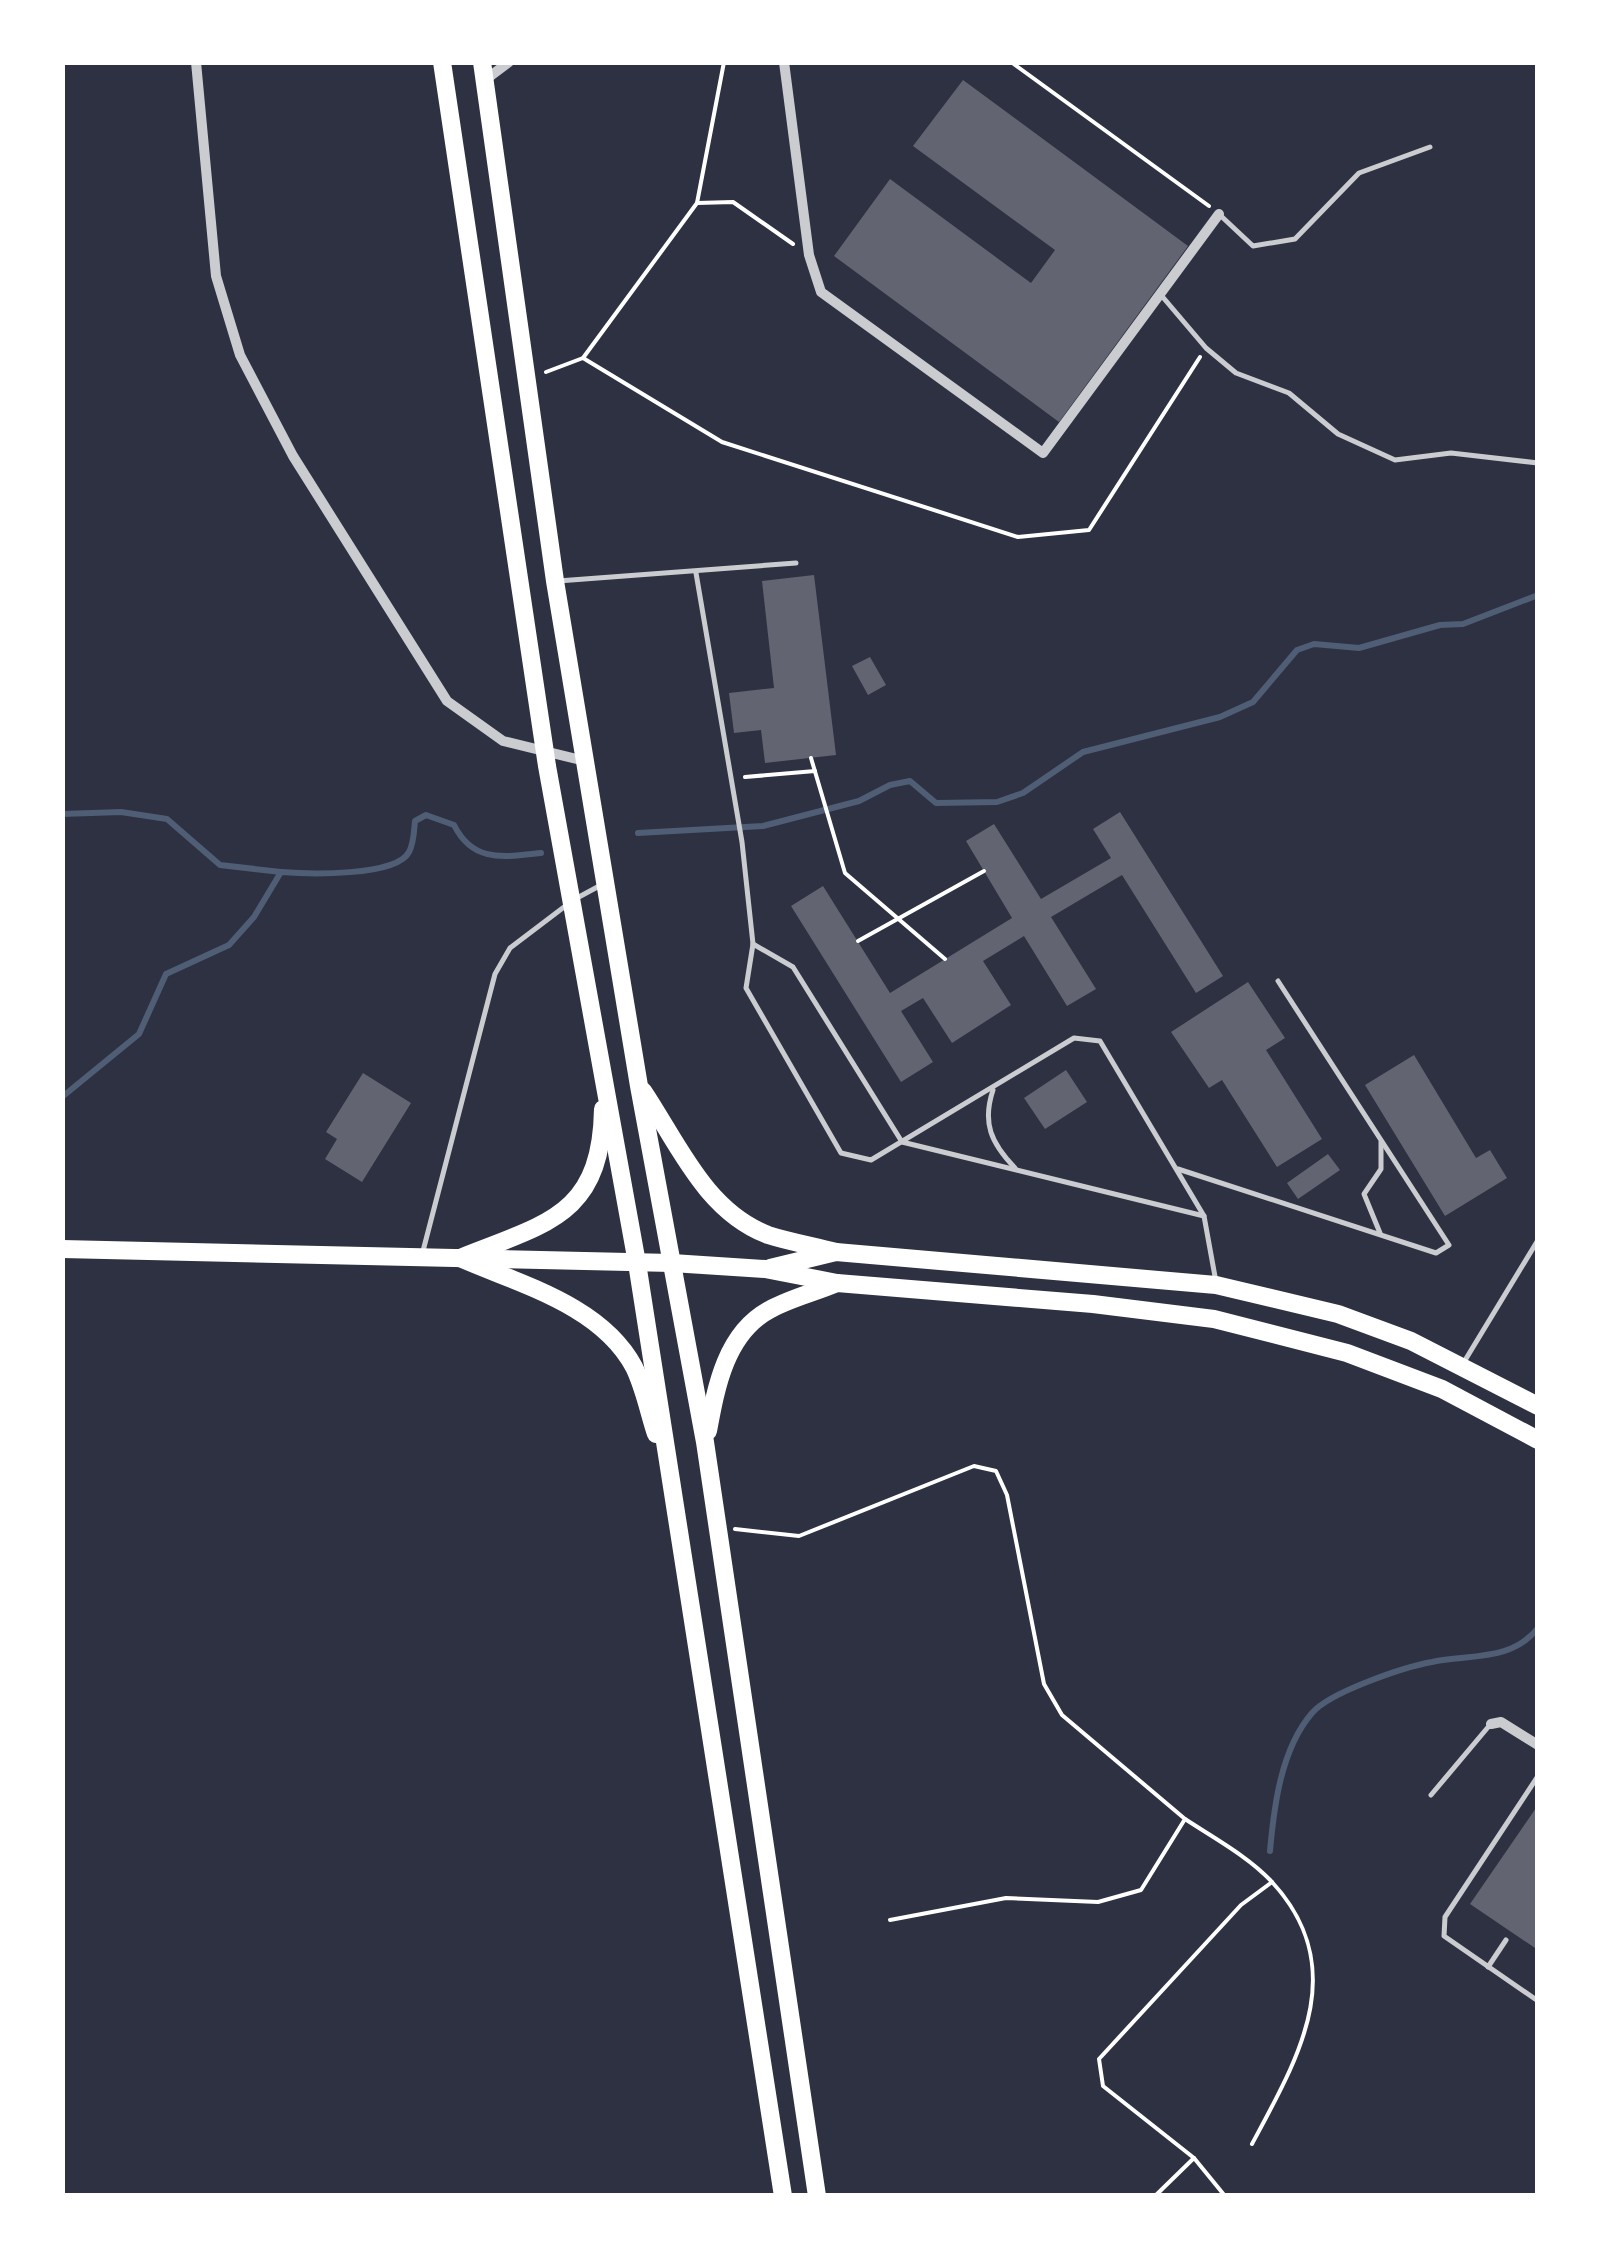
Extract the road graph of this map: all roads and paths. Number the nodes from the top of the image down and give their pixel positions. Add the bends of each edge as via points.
1 (196, 62) edge
2 (442, 62) edge
3 (509, 62) edge
4 (724, 62) edge
5 (784, 62) edge
6 (1011, 62) edge
7 (483, 72) edge
8 (1430, 148) dead end
9 (698, 203) junction
10 (1218, 214) junction
11 (808, 255) junction
12 (1160, 293) junction
13 (1206, 348) junction
14 (583, 358) junction
15 (528, 379) junction
16 (1538, 463) edge
17 (796, 563) dead end
18 (696, 573) junction
19 (555, 582) junction
20 (520, 586) junction
21 (546, 754) junction
22 (811, 758) dead end
23 (585, 761) junction
24 (815, 770) junction
25 (732, 778) junction
26 (984, 871) dead end
27 (606, 883) junction
28 (571, 901) junction
29 (898, 919) junction
30 (858, 942) dead end
31 (753, 944) junction
32 (945, 959) dead end
33 (1278, 981) dead end
34 (604, 1064) junction
35 (639, 1086) junction
36 (994, 1087) junction
37 (1381, 1139) junction
38 (902, 1142) junction
39 (1176, 1168) junction
40 (1016, 1169) junction
41 (1204, 1216) junction
42 (1380, 1234) junction
43 (1538, 1240) edge
44 (62, 1248) edge
45 (836, 1252) junction
46 (421, 1257) junction
47 (460, 1258) junction
48 (637, 1263) junction
49 (672, 1263) junction
50 (765, 1269) junction
51 (837, 1283) junction
52 (1216, 1286) junction
53 (1214, 1319) junction
54 (1463, 1365) junction
55 (1538, 1406) edge
56 (1538, 1440) edge
57 (706, 1442) junction
58 (674, 1489) junction
59 (718, 1526) junction
60 (1491, 1724) joint
61 (1538, 1745) edge
62 (1538, 1776) edge
63 (1432, 1794) dead end
64 (1185, 1819) junction
65 (1272, 1882) junction
66 (890, 1920) dead end
67 (1506, 1940) dead end
68 (1488, 1967) junction
69 (1538, 2001) edge
70 (1252, 2144) dead end
71 (1194, 2158) junction
72 (784, 2196) edge
73 (817, 2196) edge
74 (1155, 2196) edge
75 (1225, 2196) edge

1 - 21 street via 216,276 250,378 447,701 491,735
2 - 20 main road
3 - 7 street
4 - 9 path
5 - 11 street
6 - 10 path
7 - 15 main road
8 - 10 lane via 1358,173 1296,238 1253,246
9 - 11 path via 733,202
9 - 14 path
10 - 12 street
11 - 12 street via 821,292 1043,454
12 - 13 lane
13 - 14 path via 1089,530 1018,537 722,442
13 - 16 lane via 1236,373 1289,393 1338,434 1396,460 1450,452
14 - 15 path
15 - 19 main road
17 - 18 lane
18 - 19 lane
18 - 25 lane
19 - 20 main road
19 - 23 main road
20 - 21 main road
21 - 23 street
21 - 28 main road
22 - 24 path
23 - 27 main road
24 - 25 path
24 - 29 path via 845,873
25 - 31 lane
26 - 29 path
27 - 28 lane
27 - 35 main road
28 - 34 main road
28 - 46 lane via 510,948 495,974
29 - 30 path
29 - 32 path
31 - 38 lane via 792,967
31 - 38 lane via 746,988 841,1153 871,1160
33 - 37 lane
34 - 47 main road via 602,1151 587,1187 565,1211
34 - 48 main road
35 - 45 main road via 689,1167 726,1208 768,1234
35 - 49 main road
36 - 38 lane
36 - 39 lane via 1074,1038 1100,1041
36 - 40 lane via 987,1128
37 - 42 lane via 1381,1169 1364,1194
37 - 42 lane via 1449,1245 1436,1253
38 - 40 lane
39 - 41 lane
39 - 42 lane
40 - 41 lane
41 - 52 lane
43 - 54 lane
44 - 46 main road
45 - 50 main road
45 - 52 main road
46 - 47 main road
47 - 48 main road
47 - 58 main road via 572,1307 606,1333 634,1366
48 - 49 main road
48 - 58 main road
49 - 50 main road
49 - 57 main road
50 - 51 main road
51 - 53 main road
51 - 57 main road via 769,1309 745,1329 728,1356
52 - 53 main road
52 - 54 main road via 1338,1314
53 - 56 main road via 1347,1353 1442,1389
54 - 55 main road
57 - 59 main road
58 - 72 main road
59 - 64 path via 798,1536 974,1466 996,1471 1007,1495 1044,1684 1062,1715
59 - 73 main road
60 - 61 street via 1502,1722
60 - 63 lane
62 - 68 lane via 1444,1916 1444,1936
64 - 65 path
64 - 66 path via 1142,1890 1098,1902 1006,1898
65 - 70 path via 1298,1917 1317,1981 1297,2060
65 - 71 path via 1241,1906 1099,2058 1103,2086
67 - 68 lane
68 - 69 lane
71 - 74 path
71 - 75 path

